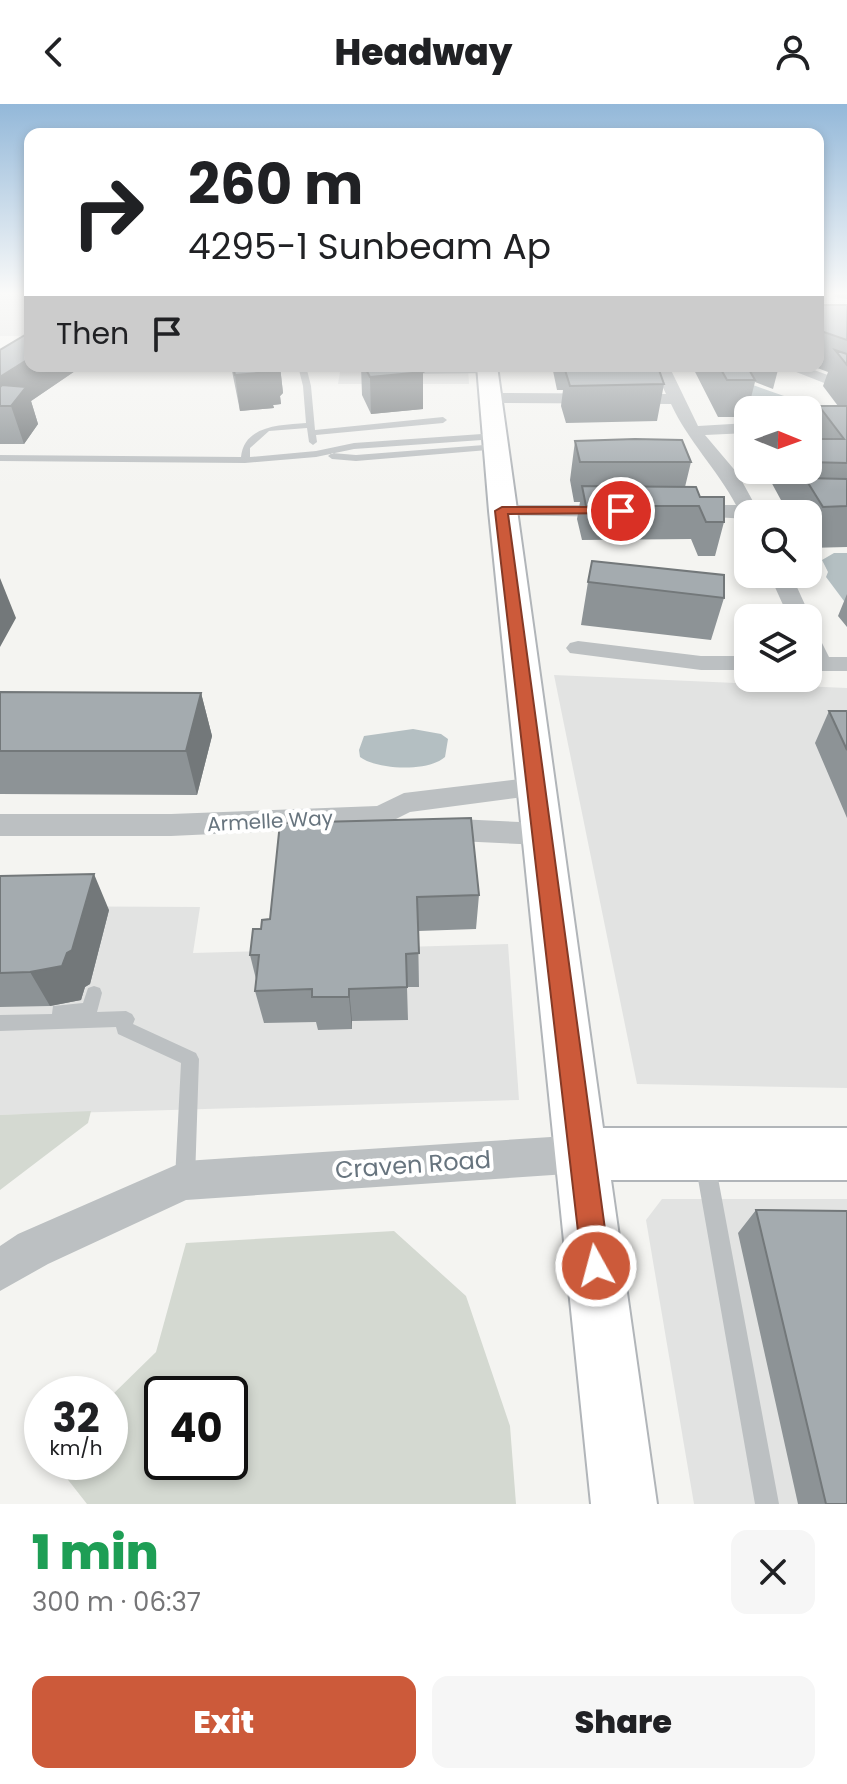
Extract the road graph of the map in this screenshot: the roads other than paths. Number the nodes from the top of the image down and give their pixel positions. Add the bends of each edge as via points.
1 (304, 372) edge
2 (412, 372) edge
3 (664, 372) edge
4 (806, 372) edge
5 (489, 378) edge
6 (847, 387) edge
7 (676, 399) junction
8 (443, 420) dead end
9 (310, 429) junction
10 (734, 429) edge
11 (692, 431) junction
12 (496, 442) junction
13 (316, 454) junction
14 (0, 458) edge
15 (245, 460) junction
16 (743, 500) edge
17 (502, 511) junction
18 (635, 511) edge
19 (665, 511) edge
20 (822, 511) edge
21 (847, 511) edge
22 (734, 512) edge
23 (578, 648) dead end
24 (734, 663) edge
25 (822, 664) edge
26 (847, 664) edge
27 (536, 787) junction
28 (382, 816) junction
29 (0, 825) edge
30 (542, 834) junction
31 (94, 993) dead end
32 (59, 1013) junction
33 (0, 1023) edge
34 (582, 1154) junction
35 (703, 1154) junction
36 (847, 1154) edge
37 (185, 1181) junction
38 (0, 1270) edge
39 (624, 1504) edge
40 (767, 1504) edge

1 - 9 lane via 310,391
2 - 5 lane
3 - 7 street
4 - 6 street
5 - 7 street
5 - 12 street
7 - 11 street
8 - 9 lane
9 - 13 lane
9 - 15 lane via 267,429 246,447
10 - 11 street
11 - 16 street
12 - 13 lane via 356,458
12 - 17 street
13 - 15 lane
14 - 15 lane
17 - 18 street
17 - 27 street
19 - 22 street
20 - 21 street
23 - 24 street
25 - 26 street
27 - 28 street, Armelle Way via 404,803
27 - 30 street
28 - 29 street, Armelle Way via 171,825
28 - 30 street via 409,828
30 - 34 street
31 - 32 lane via 90,1010
32 - 33 lane
32 - 37 lane via 126,1019 124,1028 190,1059
34 - 35 street, Craven Road
34 - 37 street, Craven Road
34 - 39 street
35 - 36 street, Craven Road
35 - 40 lane
37 - 38 street, Craven Road via 33,1249

